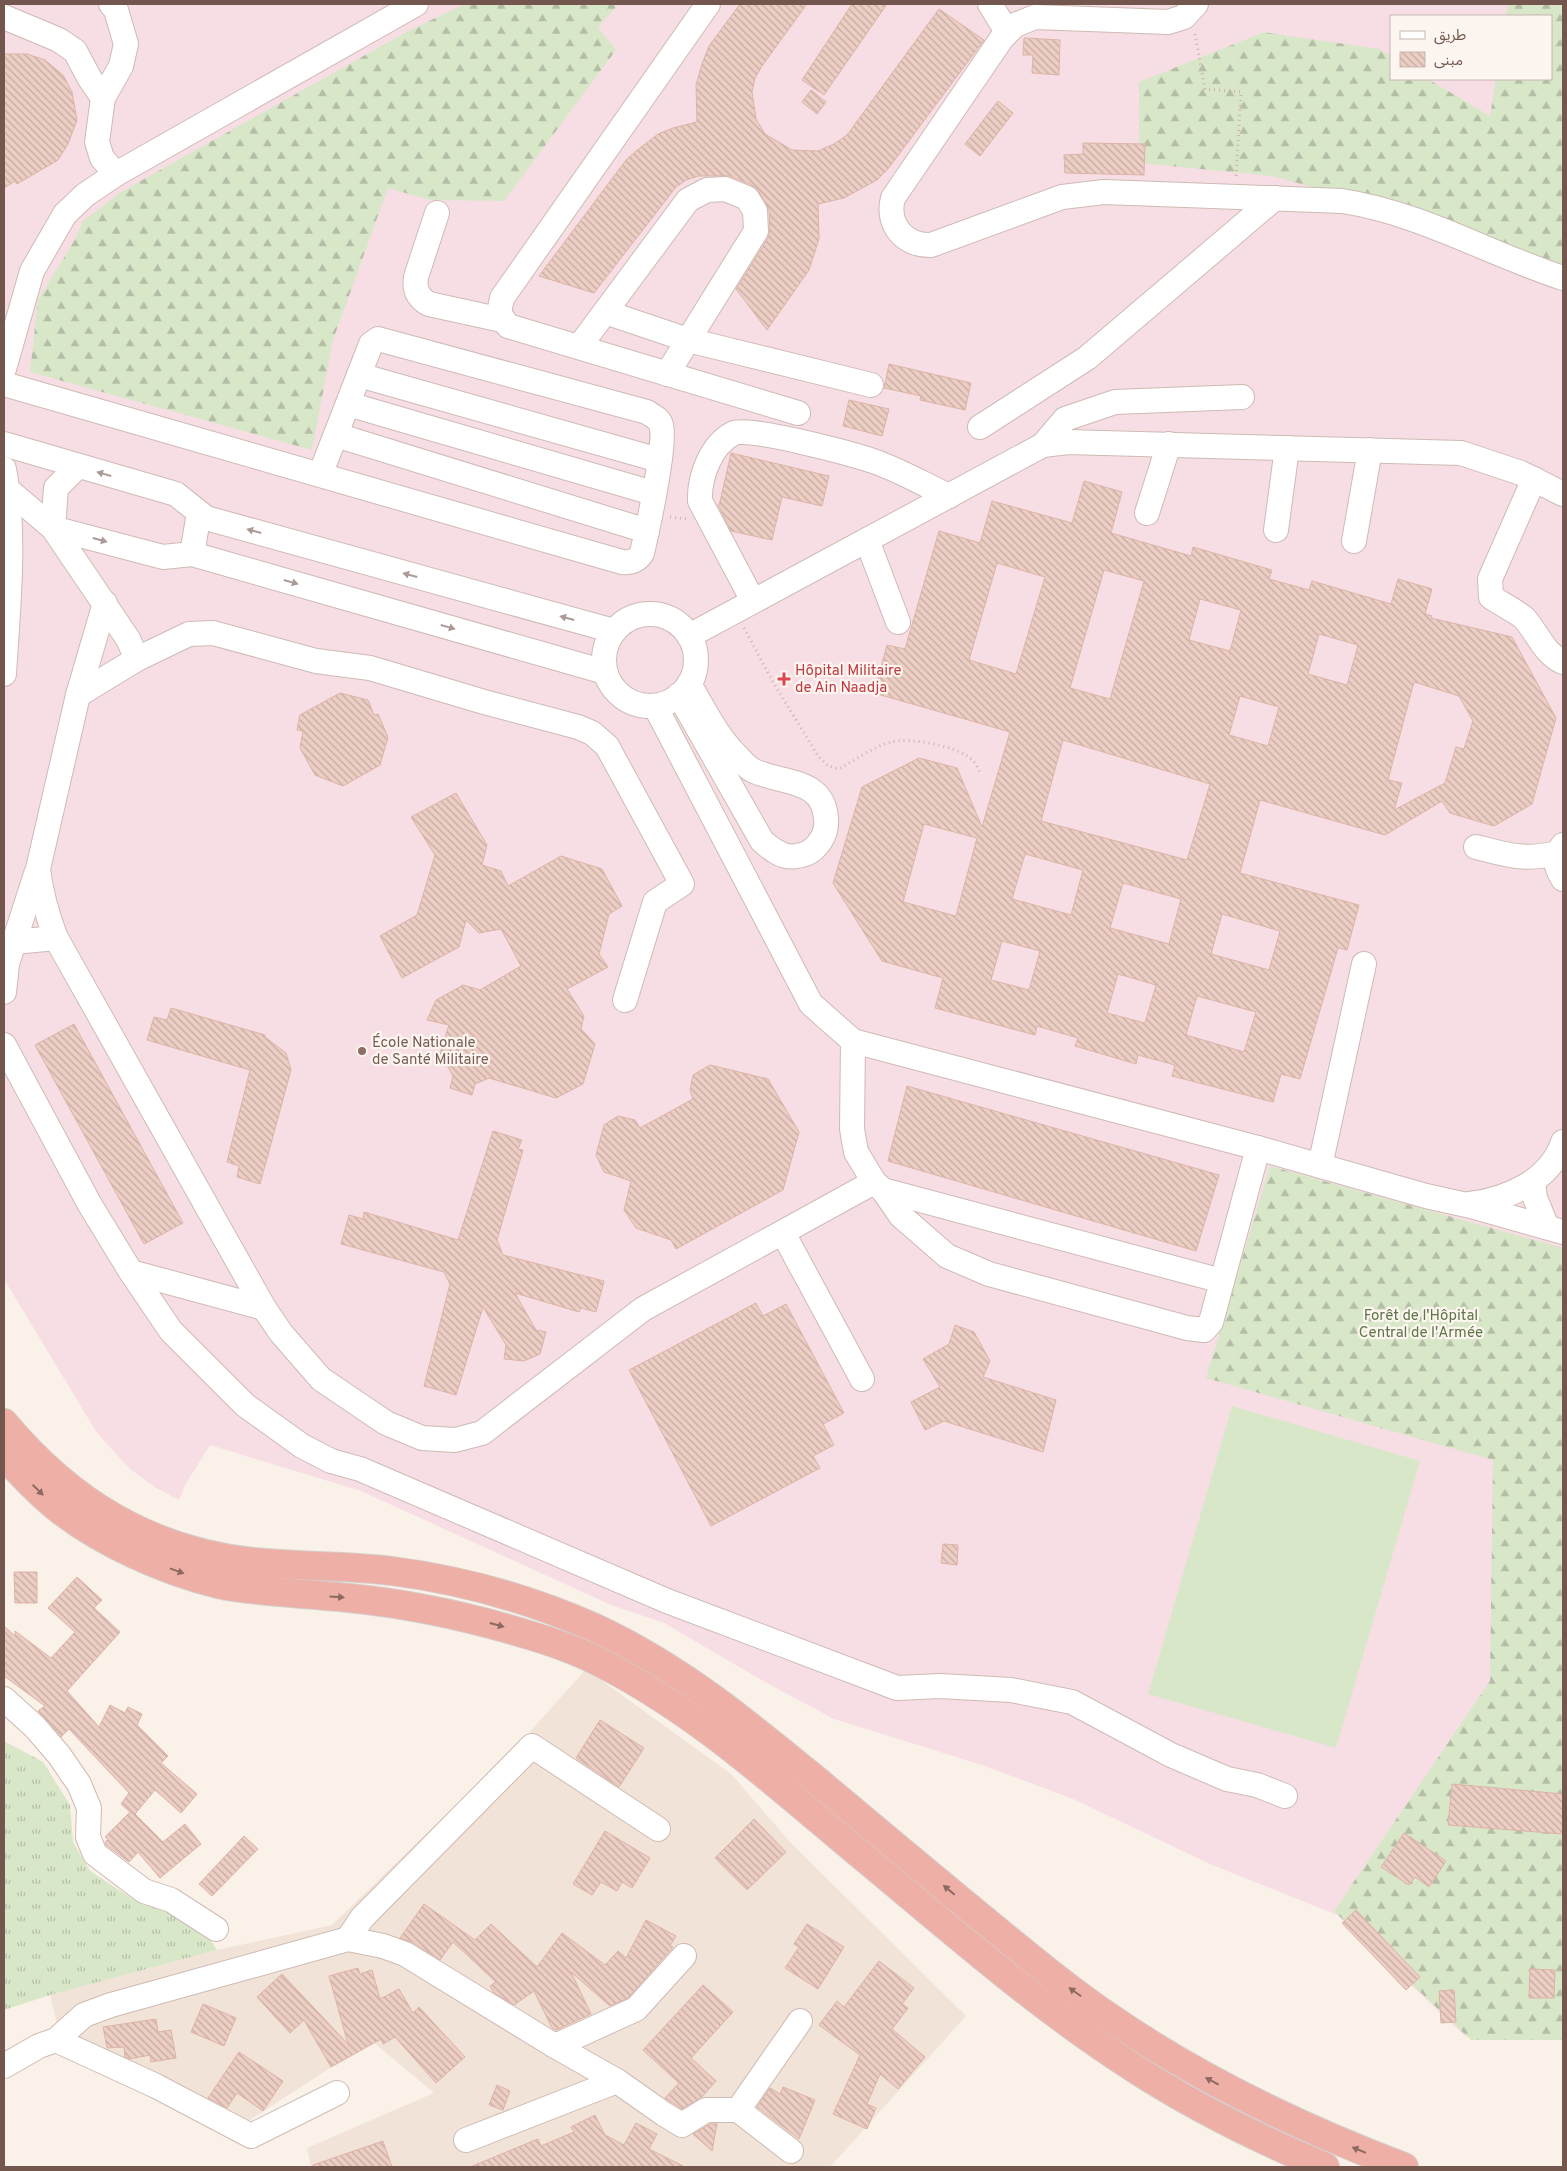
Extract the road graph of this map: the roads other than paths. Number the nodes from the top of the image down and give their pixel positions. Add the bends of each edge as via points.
1 (111, 4) edge
2 (416, 4) edge
3 (708, 4) edge
4 (990, 4) edge
5 (1193, 7) edge
6 (4, 17) edge
7 (1007, 32) junction
8 (103, 98) junction
9 (116, 174) junction
10 (1275, 198) junction
11 (437, 213) dead end
12 (1563, 278) edge
13 (605, 312) junction
14 (502, 320) junction
15 (688, 340) junction
16 (578, 347) junction
17 (4, 369) edge
18 (667, 374) junction
19 (359, 375) junction
20 (4, 384) edge
21 (871, 385) dead end
22 (1242, 397) dead end
23 (348, 404) junction
24 (798, 413) dead end
25 (980, 427) dead end
26 (336, 435) junction
27 (4, 444) edge
28 (1169, 444) junction
29 (1043, 445) junction
30 (1288, 448) junction
31 (1370, 450) junction
32 (659, 460) junction
33 (78, 466) junction
34 (320, 475) junction
35 (1534, 479) junction
36 (6, 480) edge
37 (1563, 494) edge
38 (949, 496) junction
39 (199, 513) junction
40 (650, 513) junction
41 (1146, 513) dead end
42 (53, 528) junction
43 (1276, 530) dead end
44 (866, 540) junction
45 (1354, 541) dead end
46 (192, 554) junction
47 (105, 603) junction
48 (744, 606) junction
49 (898, 622) dead end
50 (614, 631) junction
51 (689, 636) junction
52 (137, 659) junction
53 (1563, 662) edge
54 (606, 672) junction
55 (4, 674) edge
56 (684, 690) junction
57 (78, 695) junction
58 (655, 706) junction
59 (752, 770) junction
60 (736, 796) junction
61 (1476, 847) dead end
62 (1560, 849) edge
63 (38, 869) junction
64 (1563, 879) edge
65 (56, 938) junction
66 (14, 942) junction
67 (1364, 964) dead end
68 (4, 992) edge
69 (625, 1000) dead end
70 (853, 1041) junction
71 (4, 1045) edge
72 (1563, 1142) edge
73 (1258, 1148) junction
74 (1320, 1166) junction
75 (1533, 1182) junction
76 (878, 1186) junction
77 (1464, 1205) junction
78 (1555, 1230) edge
79 (783, 1233) junction
80 (131, 1272) junction
81 (1222, 1281) junction
82 (264, 1308) junction
83 (862, 1379) dead end
84 (4, 1423) edge
85 (4, 1455) edge
86 (4, 1699) edge
87 (1285, 1796) dead end
88 (658, 1830) dead end
89 (216, 1929) dead end
90 (348, 1939) junction
91 (684, 1956) dead end
92 (800, 2021) dead end
93 (56, 2040) junction
94 (555, 2046) junction
95 (4, 2066) edge
96 (616, 2081) junction
97 (337, 2093) dead end
98 (738, 2110) junction
99 (466, 2140) dead end
100 (791, 2152) dead end
101 (1326, 2167) edge
102 (1404, 2167) edge

1 - 8 street via 116,10 126,44 121,66
2 - 9 street
3 - 14 street via 502,298 499,313
4 - 7 street
5 - 7 street via 1184,17 1168,22 1035,17
6 - 8 street via 59,40 75,51
7 - 10 street via 894,198 891,206 893,222 908,240 923,246 939,243 1042,203 1083,193
8 - 9 street via 96,142 102,158
9 - 17 street via 65,214 32,271
10 - 12 street via 1342,201 1386,209
10 - 25 street via 1087,358
11 - 14 street via 414,284 420,297 429,304
13 - 15 street
13 - 15 street via 688,200 707,190 725,189 747,198 755,211 756,230
13 - 16 street
14 - 16 street via 508,326
15 - 18 street
15 - 21 street
16 - 18 street
18 - 24 street
19 - 23 street
19 - 32 street
19 - 32 street via 371,344 381,339 647,412 657,418 662,427
20 - 34 street
22 - 29 street via 1115,402 1065,419
23 - 26 street
23 - 40 street
26 - 34 street
26 - 40 street
27 - 33 street
28 - 29 street via 1068,442
28 - 30 street
28 - 41 street
29 - 38 street
30 - 31 street
30 - 43 street
31 - 35 street via 1461,453
31 - 45 street
32 - 40 street
39 -> 33 street via 176,494
33 - 42 street via 56,488
34 - 40 street via 622,562 631,562 639,557
35 - 37 street
35 - 53 street via 1490,579 1491,596 1523,617 1557,660
36 - 42 street
36 - 55 street via 9,582
38 - 44 street
38 - 48 street via 876,462 801,443 735,432 720,443 708,461 700,501
39 - 46 street
50 -> 39 street via 206,518
42 -> 46 street via 163,557
42 - 47 street
44 - 48 street
44 - 49 street
46 -> 54 street
47 - 52 street
47 - 57 street
48 - 51 street
50 - 51 street via 627,620 642,614 655,614 670,618
50 - 54 street via 604,655
51 - 56 street via 696,653 695,668
52 - 57 street
52 - 69 street via 189,634 213,633 316,661 370,668 592,733 606,746 682,884 654,902
54 - 58 street via 620,695 634,703
56 - 58 street via 670,701
56 - 59 street via 736,756
56 - 60 street
57 - 63 street
58 - 70 street via 811,1004
59 - 60 street via 739,784
59 - 60 street via 806,786 818,796 826,811 826,826 819,843 807,854 793,857 775,852 762,841
61 - 62 street via 1518,858 1543,857
62 - 64 street via 1556,867
63 - 65 street via 40,891
63 - 66 street
65 - 66 street
65 - 82 street
66 - 68 street via 7,964
67 - 74 street
70 - 73 street
70 - 76 street via 852,1129 856,1152
71 - 80 street via 90,1205
72 - 75 street via 1548,1168
73 - 74 street
73 - 81 street
74 - 77 street
75 - 77 street via 1508,1195
75 - 78 street via 1535,1198
76 - 79 street
76 - 81 street
76 - 81 street via 901,1216 947,1256 989,1274 1204,1330 1212,1322
77 - 78 street
79 - 82 street via 643,1309 482,1433 455,1440 422,1438 386,1423 321,1379
79 - 83 street
80 - 82 street
80 - 87 street via 171,1331 245,1405 302,1446 331,1460 360,1469 667,1600 897,1688 940,1686 1011,1690 1072,1702 1171,1756 1227,1779
102 -> 84 highway via 1256,2104 1149,2044 1051,1975 740,1718 684,1678 632,1647 554,1611 472,1586 389,1570 251,1562 172,1544 102,1512 42,1464
85 -> 101 highway via 41,1493 80,1525 134,1553 189,1575 246,1589 386,1602 469,1618 573,1650 619,1672 722,1740 1034,1998 1126,2063 1243,2130
86 - 89 street via 35,1727 79,1784 89,1808 88,1837 95,1854 144,1891 172,1900
88 - 90 street via 532,1746 362,1918
90 - 93 street via 111,2005 84,2015
90 - 94 street via 404,1954
91 - 94 street via 636,2009
92 - 98 street
93 - 95 street via 38,2046
93 - 97 street via 156,2086 251,2136
94 - 96 street
96 - 98 street via 682,2125 706,2110
96 - 99 street
98 - 100 street

